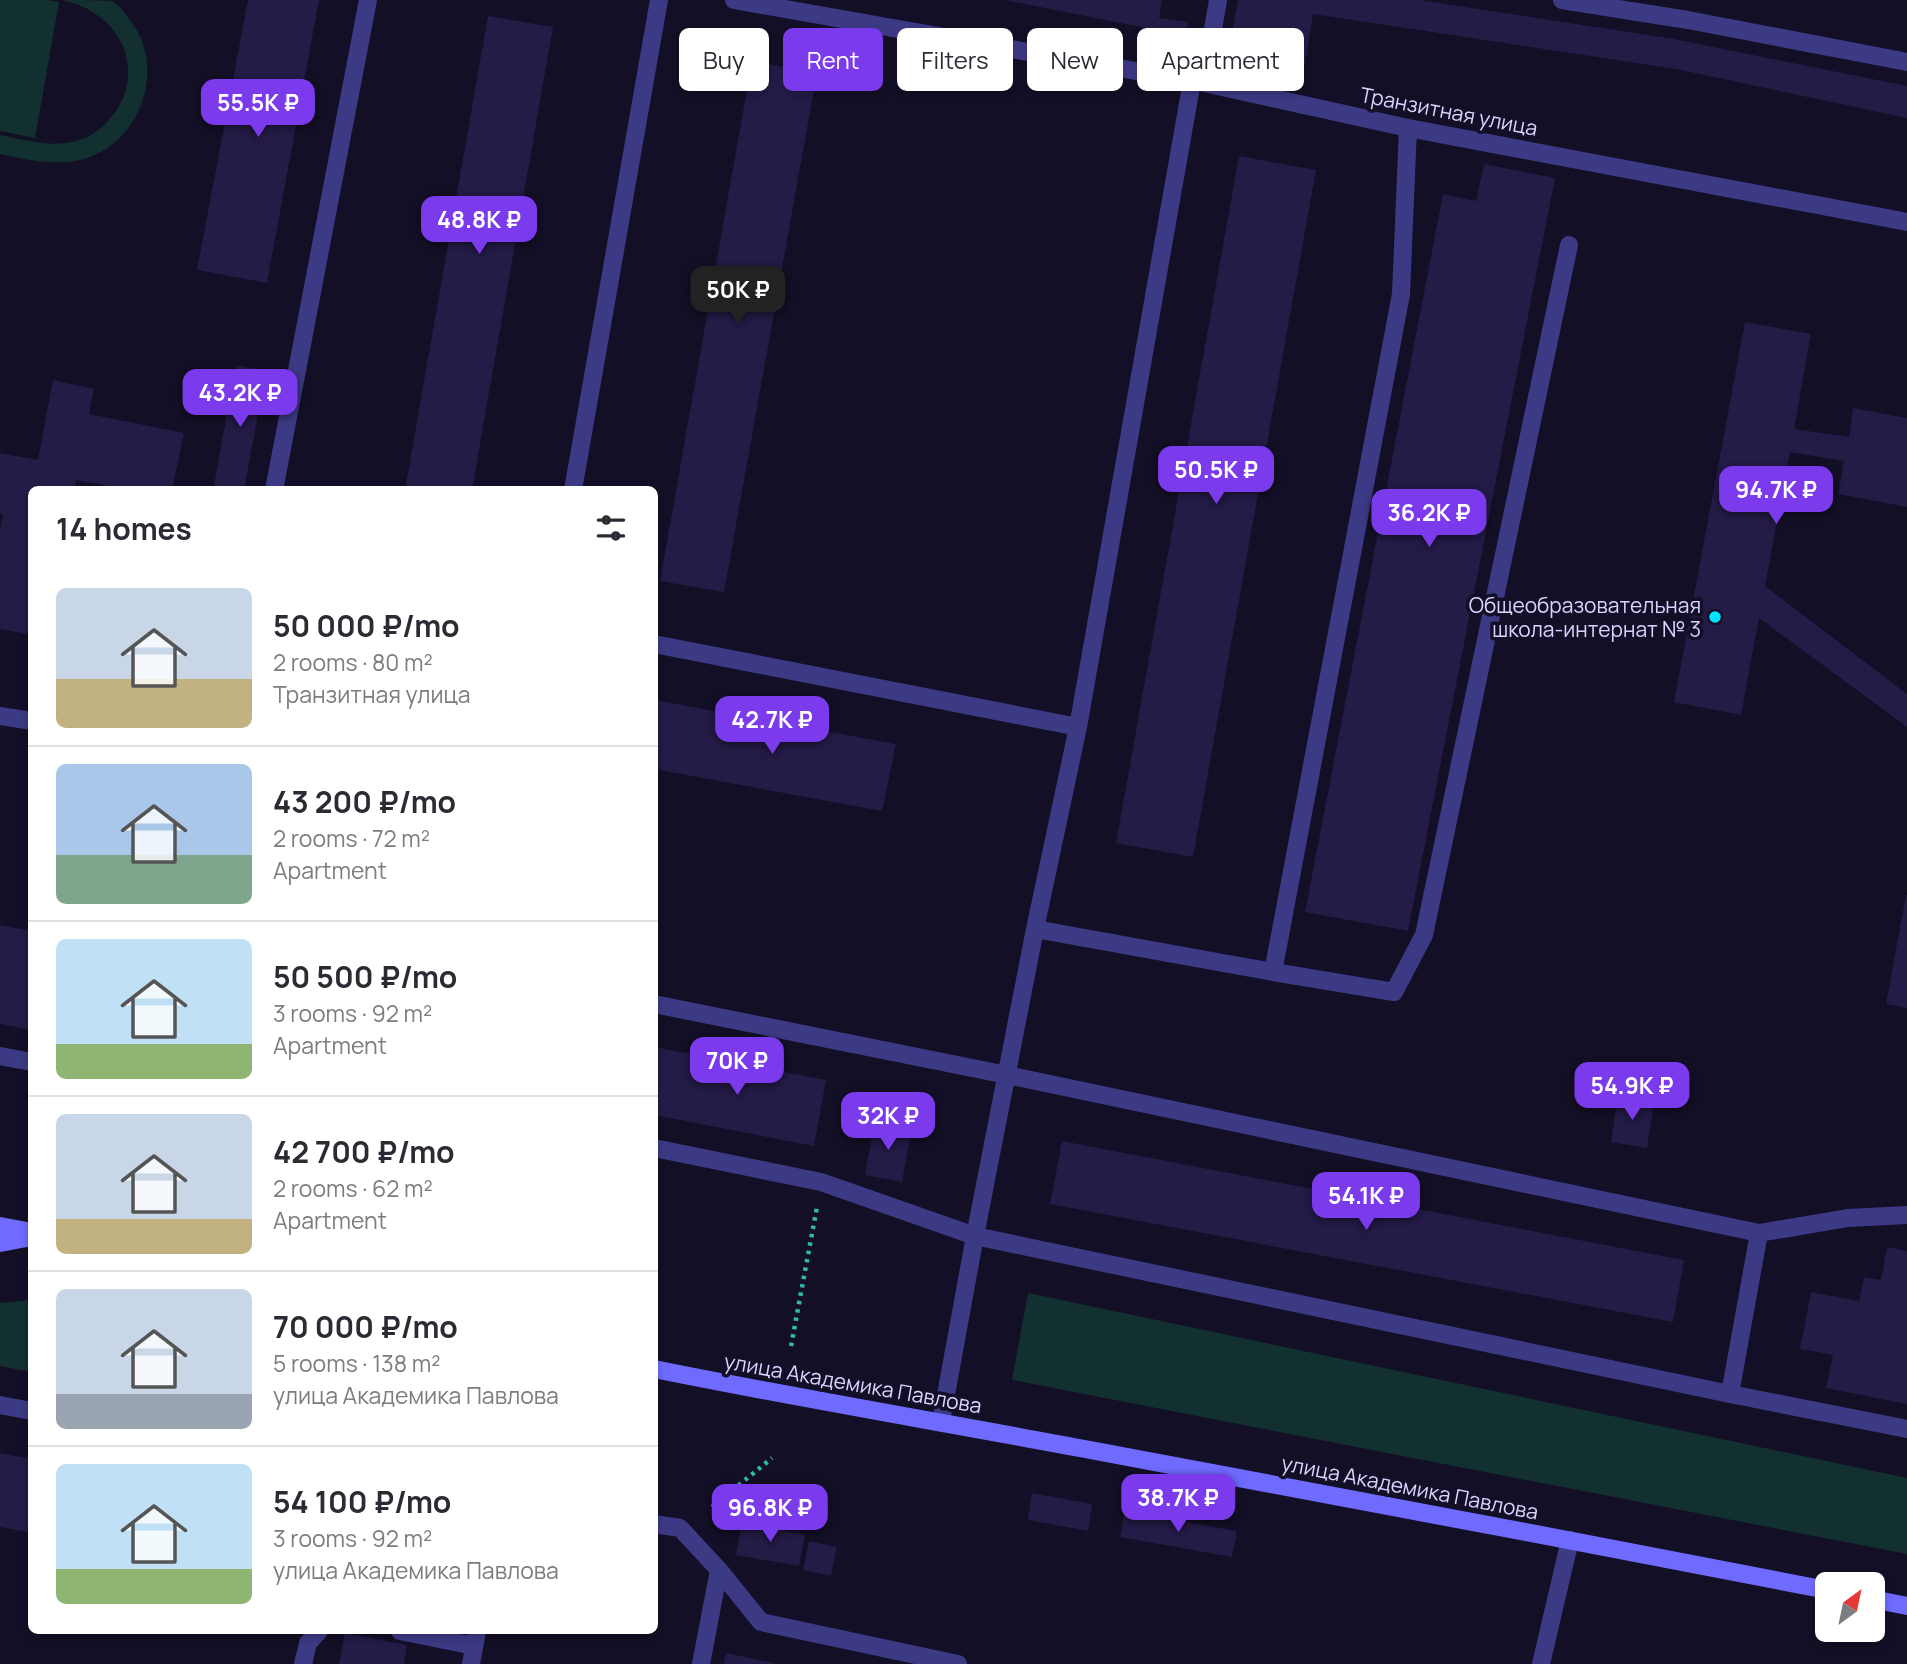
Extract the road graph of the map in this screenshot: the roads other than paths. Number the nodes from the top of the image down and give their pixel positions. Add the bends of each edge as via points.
1 (368, 0) edge
2 (659, 0) edge
3 (734, 0) edge
4 (1218, 0) edge
5 (1562, 0) edge
6 (1211, 28) edge
7 (1907, 62) edge
8 (1137, 71) edge
9 (1196, 91) edge
10 (1239, 91) edge
11 (1408, 128) junction
12 (1907, 222) edge
13 (1569, 245) dead end
14 (275, 486) edge
15 (574, 486) edge
16 (658, 645) edge
17 (0, 716) edge
18 (28, 720) edge
19 (1078, 727) junction
20 (1035, 929) junction
21 (1273, 972) junction
22 (658, 1004) edge
23 (0, 1056) edge
24 (28, 1061) edge
25 (1007, 1075) junction
26 (658, 1150) edge
27 (1907, 1215) edge
28 (0, 1226) edge
29 (28, 1233) edge
30 (1759, 1233) junction
31 (28, 1235) edge
32 (975, 1236) junction
33 (0, 1243) edge
34 (658, 1369) edge
35 (1730, 1394) junction
36 (0, 1405) edge
37 (28, 1410) edge
38 (941, 1422) junction
39 (1907, 1429) edge
40 (658, 1525) edge
41 (1570, 1541) junction
42 (719, 1570) junction
43 (1815, 1588) edge
44 (1885, 1602) edge
45 (1907, 1606) edge
46 (316, 1634) edge
47 (414, 1634) edge
48 (474, 1647) edge
49 (303, 1664) edge
50 (701, 1664) edge
51 (958, 1664) edge
52 (1541, 1664) edge

1 - 14 street
2 - 15 street
3 - 8 street, Транзитная улица
4 - 6 street
5 - 7 street
9 - 19 street
10 - 11 street, Транзитная улица
11 - 12 street, Транзитная улица
11 - 21 street via 1401,294
13 - 21 street via 1424,935 1394,992
16 - 19 street
17 - 18 street
19 - 20 street
20 - 21 street
20 - 25 street
22 - 25 street
23 - 24 street
25 - 30 street
25 - 32 street
26 - 32 street via 821,1182
27 - 30 street via 1848,1218
28 - 29 main road
30 - 35 street
31 - 33 main road
32 - 35 street
32 - 38 street
34 - 38 main road, улица Академика Павлова
35 - 39 street
36 - 37 street
38 - 41 main road, улица Академика Павлова
40 - 42 street via 680,1528
41 - 43 main road, улица Академика Павлова
41 - 52 street
42 - 50 street
42 - 51 street via 761,1622
44 - 45 main road
46 - 49 street via 308,1643
47 - 48 street

